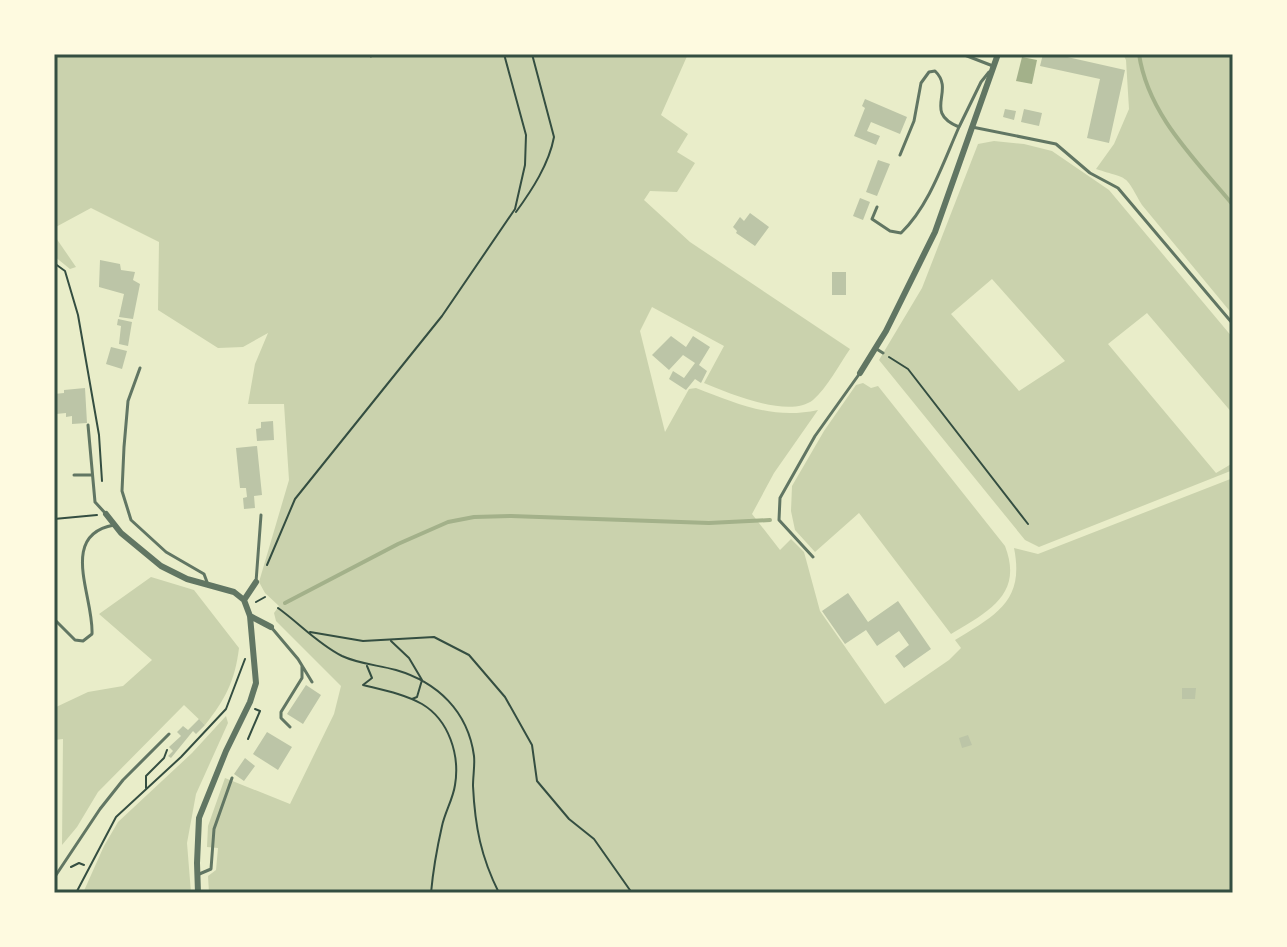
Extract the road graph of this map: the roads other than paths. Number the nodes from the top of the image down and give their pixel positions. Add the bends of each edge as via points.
1 (962, 54) edge
2 (998, 54) edge
3 (994, 66) junction
4 (959, 127) junction
5 (972, 127) junction
6 (900, 155) dead end
7 (877, 207) dead end
8 (1233, 324) edge
9 (875, 348) junction
10 (883, 353) road end
11 (140, 368) dead end
12 (860, 373) joint
13 (88, 425) dead end
14 (74, 475) dead end
15 (92, 475) junction
16 (106, 514) joint
17 (261, 515) dead end
18 (114, 525) junction
19 (813, 557) dead end
20 (256, 582) joint
21 (208, 583) junction
22 (244, 600) junction
23 (250, 616) junction
24 (54, 619) edge
25 (271, 627) joint
26 (302, 666) junction
27 (312, 682) dead end
28 (290, 727) dead end
29 (169, 734) dead end
30 (232, 778) dead end
31 (197, 875) junction
32 (54, 878) edge
33 (198, 893) edge

1 - 3 lane
2 - 3 street
3 - 4 lane
3 - 5 street
4 - 6 lane via 946,122 940,112 940,76 931,71 921,83
4 - 7 lane via 933,184 901,233 872,219
5 - 8 lane via 1056,144 1118,188
5 - 9 street via 935,232
9 - 10 lane
9 - 12 street
11 - 21 lane via 128,401 124,447 122,491 131,520 166,552 204,574
12 - 19 lane via 780,498 779,520
13 - 15 lane
14 - 15 lane
15 - 16 lane via 95,502
16 - 18 street
17 - 20 lane
18 - 21 street via 161,566
18 - 24 lane via 88,536 84,544 92,634 75,640
20 - 22 street
21 - 22 street
22 - 23 street
23 - 25 street
23 - 31 street via 256,683 199,818
25 - 26 lane
26 - 27 lane
26 - 28 lane via 302,678 281,712
29 - 32 lane via 123,780
30 - 31 lane via 214,829 211,869
31 - 33 street

